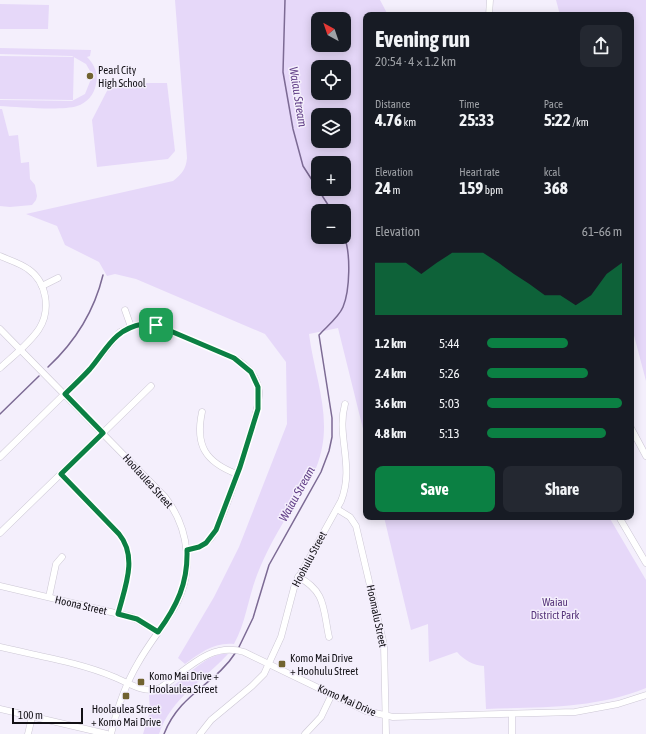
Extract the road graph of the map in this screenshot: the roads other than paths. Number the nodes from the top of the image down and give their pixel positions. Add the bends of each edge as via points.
1 (490, 0) edge
2 (489, 12) edge
3 (0, 256) edge
4 (58, 278) dead end
5 (42, 286) junction
6 (125, 310) dead end
7 (131, 327) junction
8 (0, 328) edge
9 (20, 348) junction
10 (0, 368) edge
11 (151, 386) dead end
12 (65, 394) junction
13 (345, 404) dead end
14 (202, 412) dead end
15 (103, 433) junction
16 (634, 434) edge
17 (646, 456) edge
18 (0, 457) edge
19 (61, 474) junction
20 (237, 474) junction
21 (337, 509) junction
22 (621, 520) edge
23 (0, 533) edge
24 (187, 550) junction
25 (62, 557) dead end
26 (646, 562) edge
27 (298, 577) junction
28 (0, 586) edge
29 (48, 597) junction
30 (118, 614) junction
31 (158, 632) junction
32 (329, 637) dead end
33 (0, 647) edge
34 (269, 664) junction
35 (128, 683) junction
36 (332, 694) junction
37 (646, 695) edge
38 (0, 709) edge
39 (512, 714) junction
40 (385, 716) junction
41 (32, 717) junction
42 (309, 733) edge
43 (28, 734) edge
44 (107, 734) edge
45 (111, 734) edge
46 (200, 734) edge
47 (386, 734) edge
48 (512, 734) edge

1 - 2 street
3 - 5 street via 31,271
4 - 5 street
5 - 9 street via 46,299 44,318 36,333
6 - 7 street
7 - 12 street via 116,336 89,370
7 - 20 street via 143,324 161,327 234,358 251,372 258,387 259,403
8 - 9 street, Hoolaulea Street
9 - 10 street
9 - 12 street, Hoolaulea Street
11 - 15 street
12 - 15 street, Hoolaulea Street
12 - 18 street
13 - 21 street, Hoohulu Street via 342,413 347,478
14 - 20 street via 198,434 204,450 215,464
15 - 19 street
15 - 24 street, Hoolaulea Street via 169,503 181,525
16 - 17 street
19 - 23 street
19 - 30 street via 126,544 130,563
20 - 24 street via 212,538 203,545
21 - 27 street, Hoohulu Street
21 - 40 street, Hoomalu Street via 350,517 356,526 379,620 385,655
22 - 26 street
24 - 31 street, Hoolaulea Street via 187,568 182,590 173,610
25 - 29 street via 56,564
27 - 32 street via 311,584 318,592
27 - 34 street, Hoohulu Street via 281,637
28 - 29 street, Hoona Street
29 - 30 street, Hoona Street
30 - 31 street, Hoona Street via 137,619
31 - 35 street, Hoolaulea Street
33 - 35 street, Komo Mai Drive via 92,669
34 - 35 street, Komo Mai Drive via 244,652 218,650 206,655 160,688 146,690
34 - 36 street, Komo Mai Drive
34 - 46 street, Hoohulu Street via 256,683 211,720
35 - 45 street, Hoolaulea Street
36 - 40 street, Komo Mai Drive via 366,711
36 - 42 street via 324,712
37 - 39 street, Komo Mai Drive via 589,710
38 - 41 street
39 - 40 street, Komo Mai Drive via 399,718
39 - 48 street
40 - 47 street, Hoomalu Street
41 - 43 street
41 - 44 street

